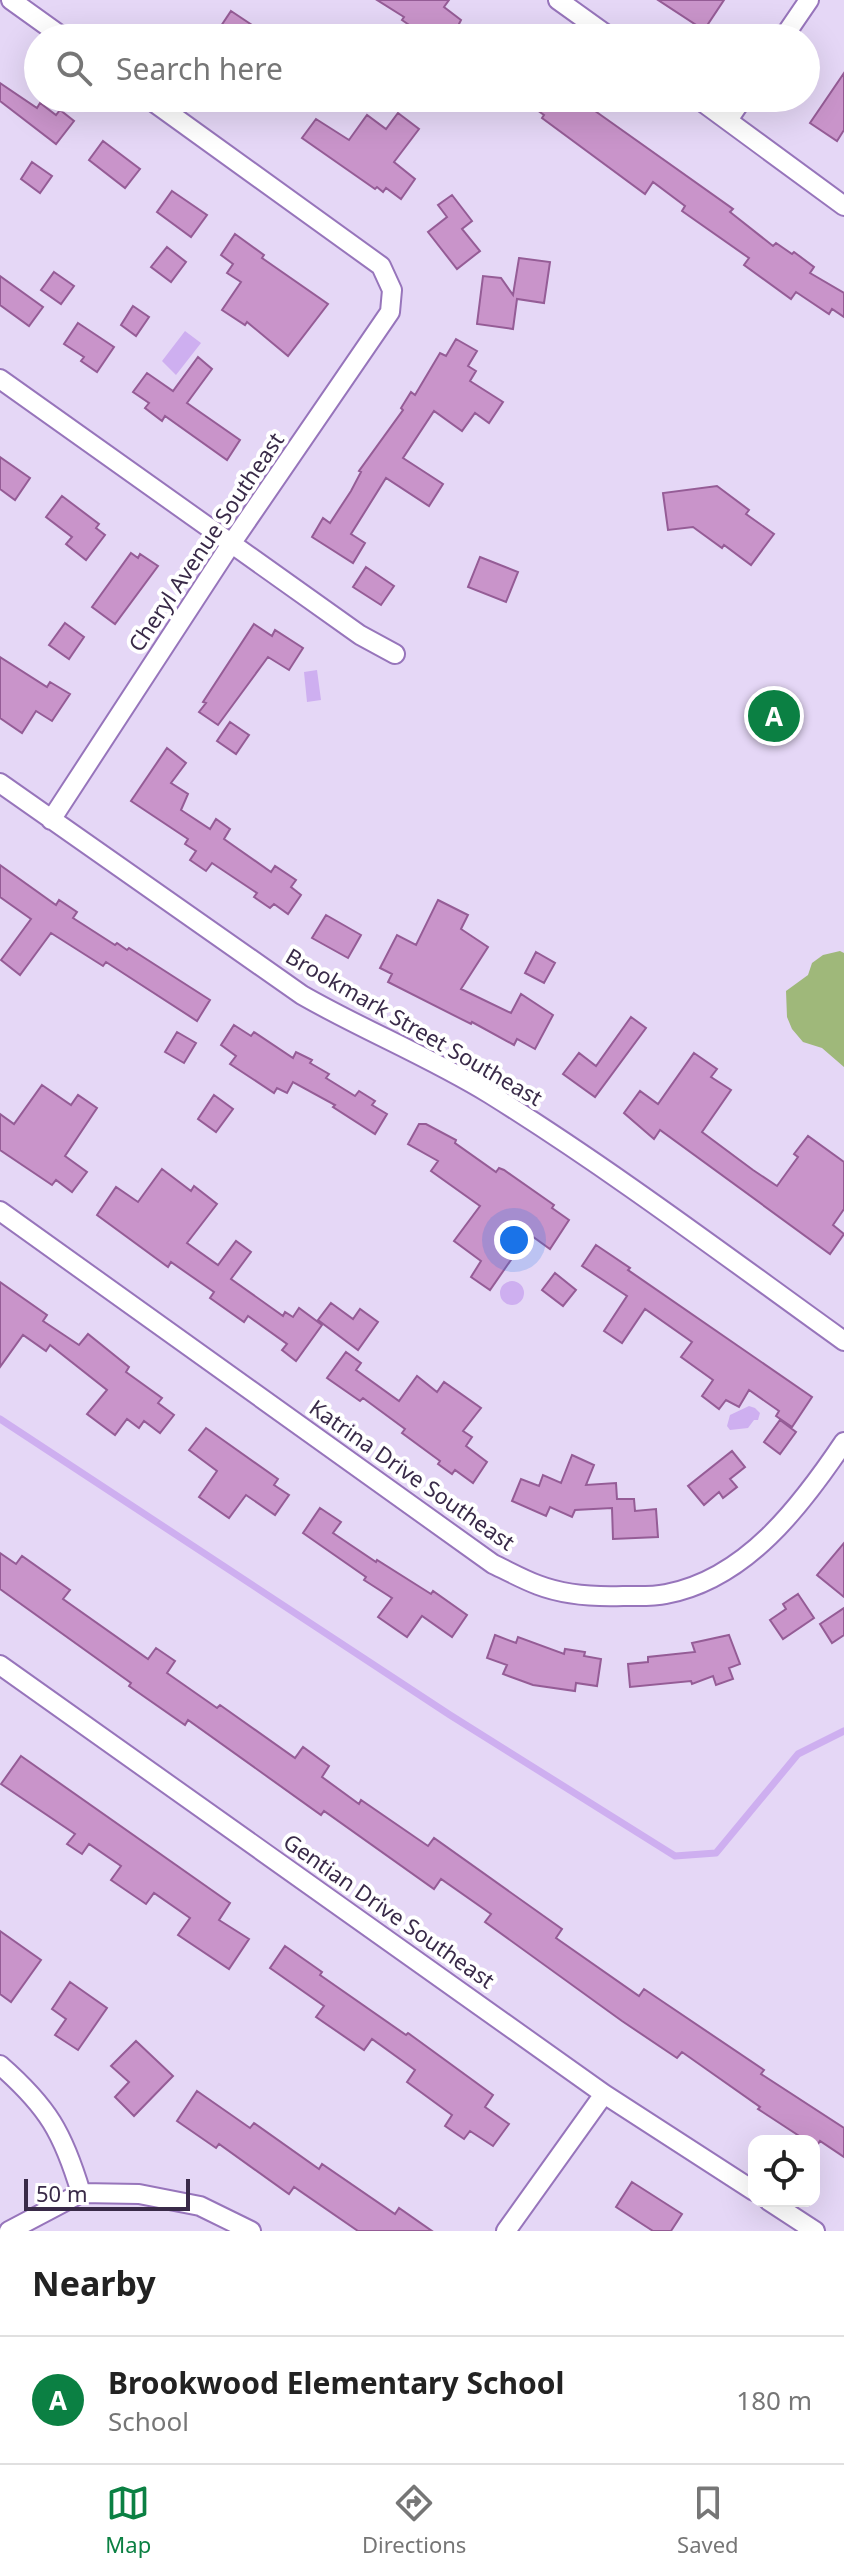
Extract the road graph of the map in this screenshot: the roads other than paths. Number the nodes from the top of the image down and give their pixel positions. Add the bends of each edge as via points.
1 (11, 0) edge
2 (558, 0) edge
3 (809, 0) edge
4 (44, 24) edge
5 (591, 24) edge
6 (793, 24) edge
7 (167, 112) edge
8 (717, 112) edge
9 (733, 112) edge
10 (728, 120) junction
11 (844, 206) edge
12 (0, 379) edge
13 (231, 544) junction
14 (395, 654) dead end
15 (0, 783) edge
16 (51, 820) junction
17 (0, 1211) edge
18 (844, 1341) edge
19 (844, 1442) edge
20 (0, 1665) edge
21 (0, 2065) edge
22 (604, 2094) junction
23 (748, 2187) edge
24 (81, 2193) junction
25 (778, 2207) edge
26 (9, 2231) edge
27 (251, 2231) edge
28 (506, 2231) edge
29 (815, 2231) edge

1 - 4 street
2 - 5 street
3 - 6 street
7 - 13 street, Cheryl Avenue Southeast via 381,266 392,290 382,327
8 - 10 street
9 - 10 street
10 - 11 street
12 - 13 street
13 - 14 street
13 - 16 street, Cheryl Avenue Southeast
15 - 16 street, Brookmark Street Southeast
16 - 18 street, Brookmark Street Southeast via 302,995 475,1086 562,1140
17 - 19 street, Katrina Drive Southeast via 493,1564 538,1585 597,1597 654,1595 719,1574 776,1530
20 - 22 street, Gentian Drive Southeast
21 - 24 street via 52,2118
22 - 23 street, Gentian Drive Southeast
22 - 28 street
24 - 26 street
24 - 27 street via 139,2194 200,2206
25 - 29 street

